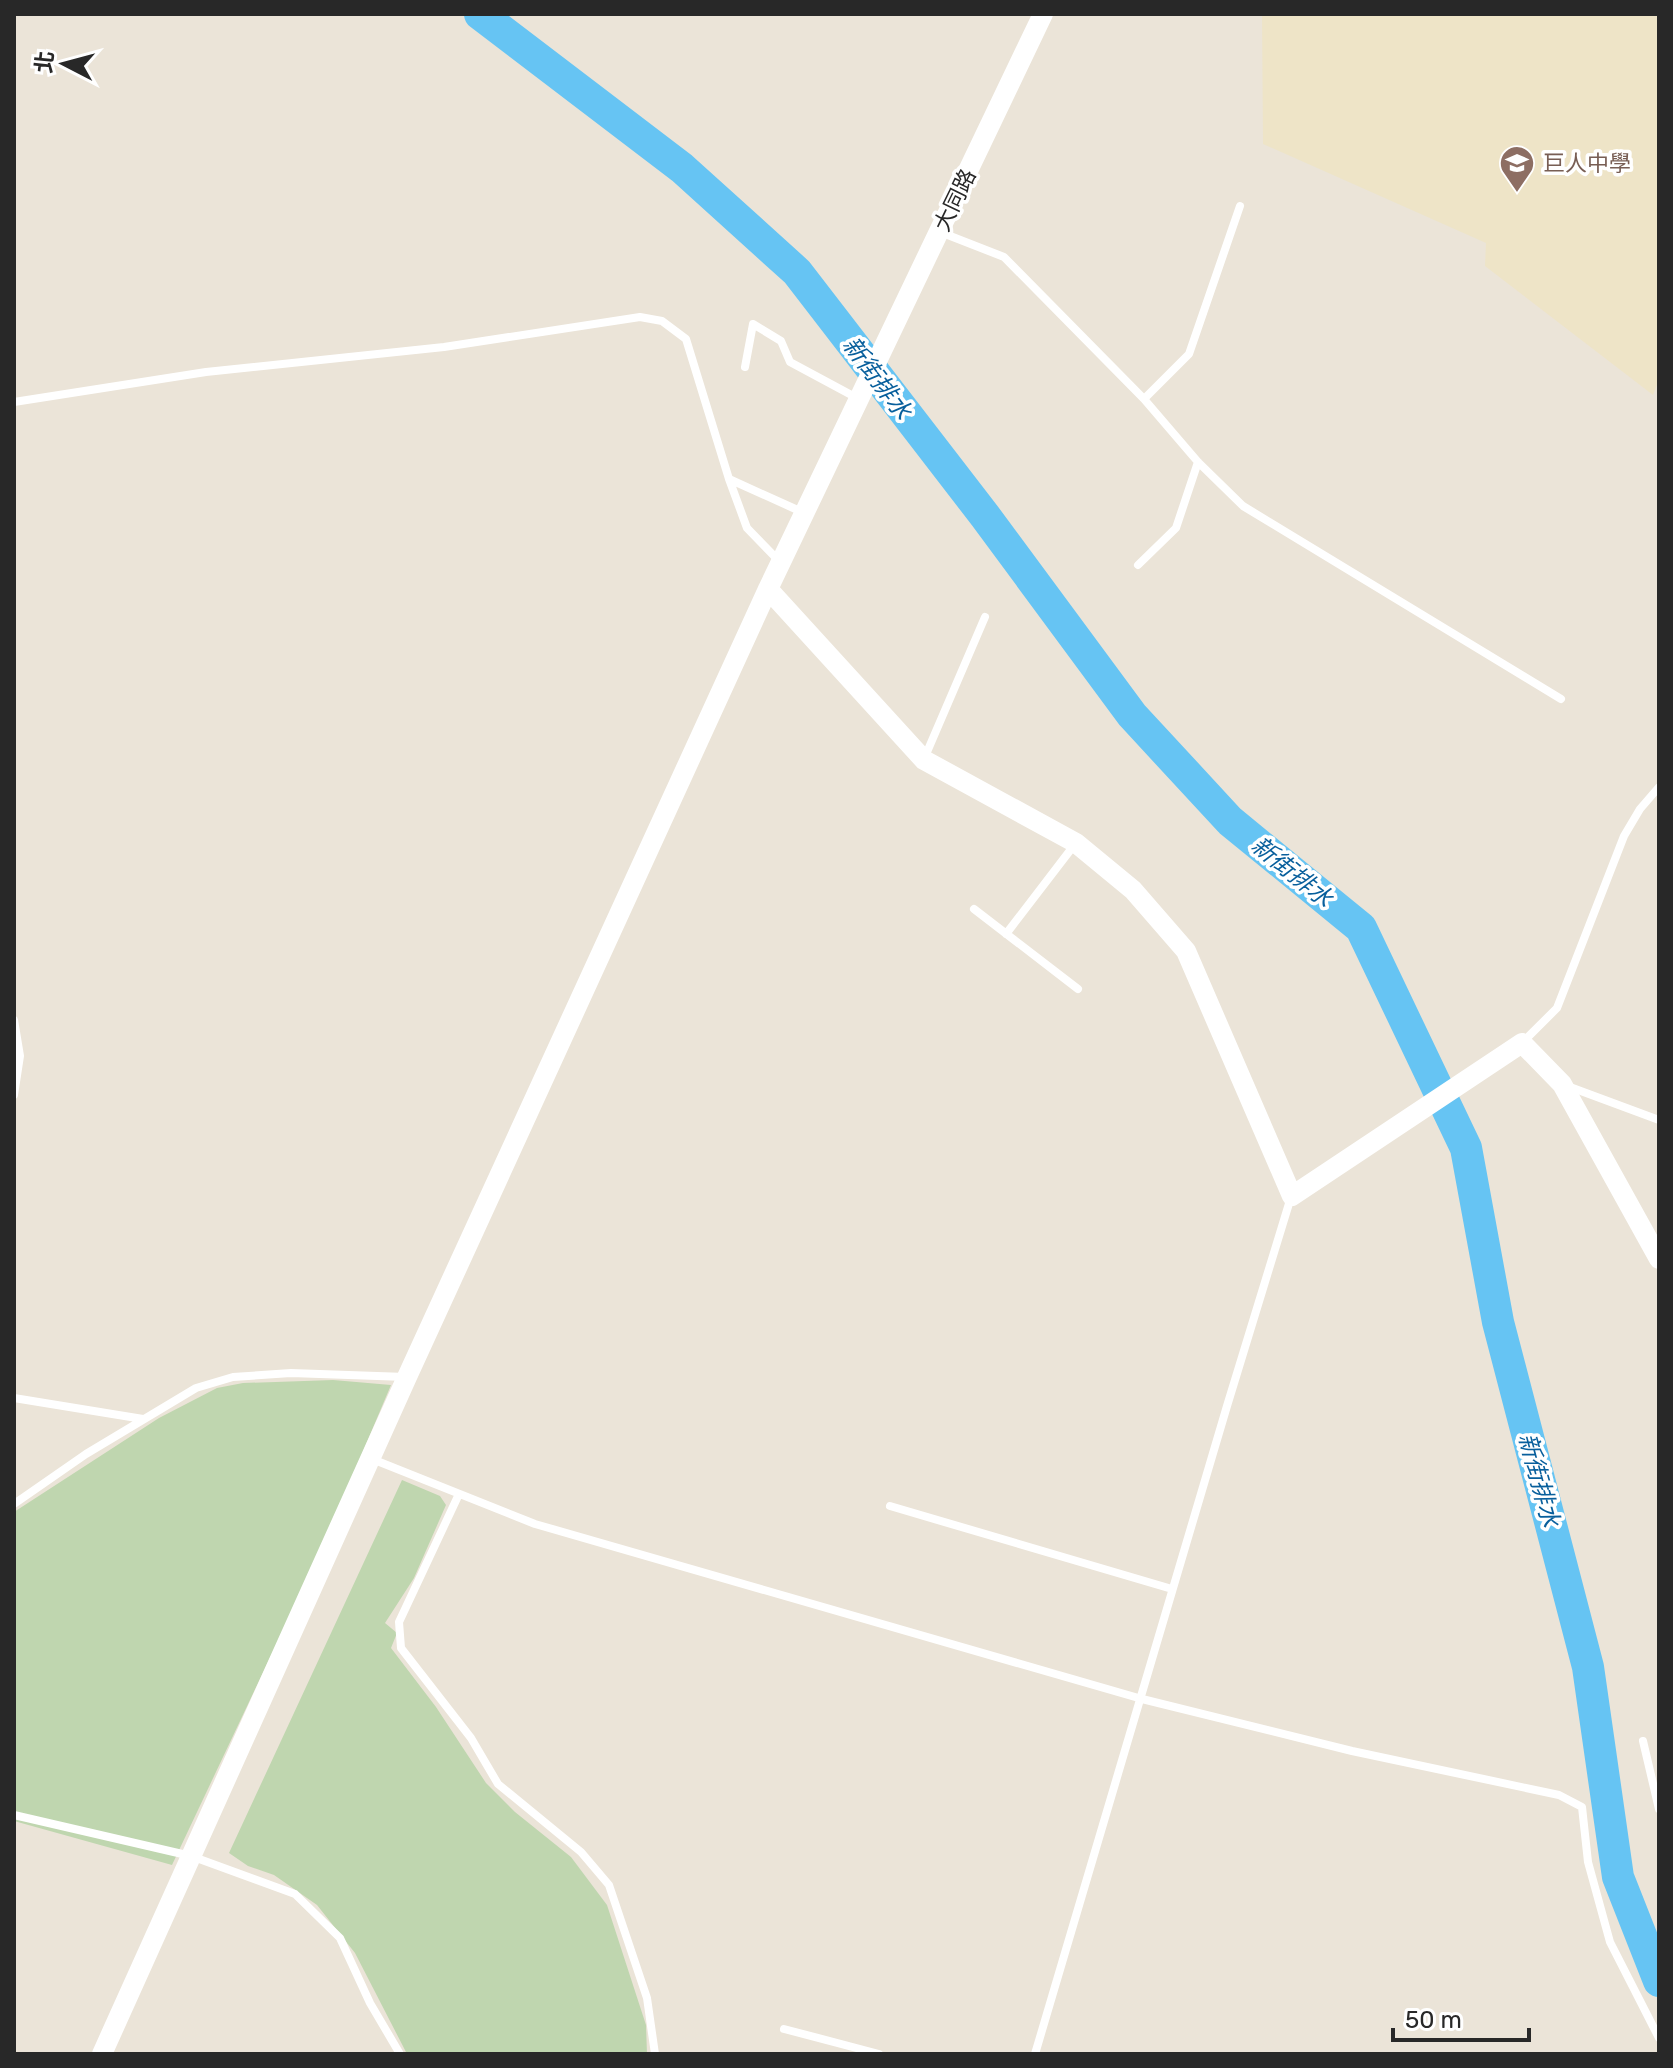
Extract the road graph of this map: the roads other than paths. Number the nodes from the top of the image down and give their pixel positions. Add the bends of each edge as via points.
1 (1043, 14) edge
2 (1240, 206) dead end
3 (939, 232) junction
4 (745, 367) dead end
5 (861, 392) junction
6 (1144, 399) junction
7 (14, 402) edge
8 (1198, 462) junction
9 (729, 479) junction
10 (804, 513) junction
11 (781, 563) junction
12 (1138, 565) dead end
13 (768, 589) junction
14 (985, 617) dead end
15 (1561, 699) dead end
16 (924, 760) junction
17 (1659, 787) edge
18 (1076, 843) junction
19 (974, 909) dead end
20 (1006, 934) junction
21 (1078, 989) dead end
22 (14, 1020) edge
23 (1522, 1043) junction
24 (1562, 1084) junction
25 (14, 1095) edge
26 (1659, 1120) edge
27 (1292, 1196) junction
28 (1659, 1259) edge
29 (407, 1377) junction
30 (14, 1398) edge
31 (144, 1419) junction
32 (371, 1458) junction
33 (459, 1494) junction
34 (14, 1504) edge
35 (890, 1506) dead end
36 (1172, 1589) junction
37 (1142, 1699) junction
38 (1643, 1741) dead end
39 (1659, 1809) edge
40 (14, 1815) edge
41 (191, 1856) junction
42 (784, 2029) dead end
43 (1659, 2038) edge
44 (102, 2054) edge
45 (400, 2054) edge
46 (655, 2054) edge
47 (879, 2054) edge
48 (1035, 2054) edge

1 - 3 street, 大同路
2 - 6 lane via 1189,354
3 - 5 street, 大同路
3 - 6 lane via 1004,257
4 - 5 lane via 753,324 781,341 790,362
5 - 10 street, 大同路
6 - 8 lane
7 - 9 lane via 640,317 662,321 686,339
8 - 12 lane via 1176,528
8 - 15 lane via 1243,506
9 - 10 lane
9 - 11 lane via 747,528
10 - 11 street, 大同路
11 - 13 street, 大同路
13 - 16 street
13 - 29 street, 大同路
14 - 16 lane
16 - 18 street
17 - 23 lane via 1624,836 1557,1008
18 - 20 lane
18 - 27 street via 1133,890 1186,951
19 - 20 lane
20 - 21 lane
22 - 25 lane via 20,1056
23 - 24 street
23 - 27 street
24 - 26 lane
24 - 28 street
27 - 36 lane
29 - 31 lane via 233,1377 196,1388
29 - 32 street, 大同路
30 - 31 lane
31 - 34 lane
32 - 33 lane
32 - 41 street, 大同路
33 - 37 lane via 535,1524
33 - 46 lane via 399,1622 401,1648 471,1738 498,1784 581,1852 609,1885 647,1998
35 - 36 lane
36 - 37 lane
37 - 43 lane via 1559,1795 1582,1807 1588,1862 1610,1942
37 - 48 lane
38 - 39 lane
40 - 41 lane
41 - 44 street, 大同路
41 - 45 lane via 295,1894 340,1938
42 - 47 lane

